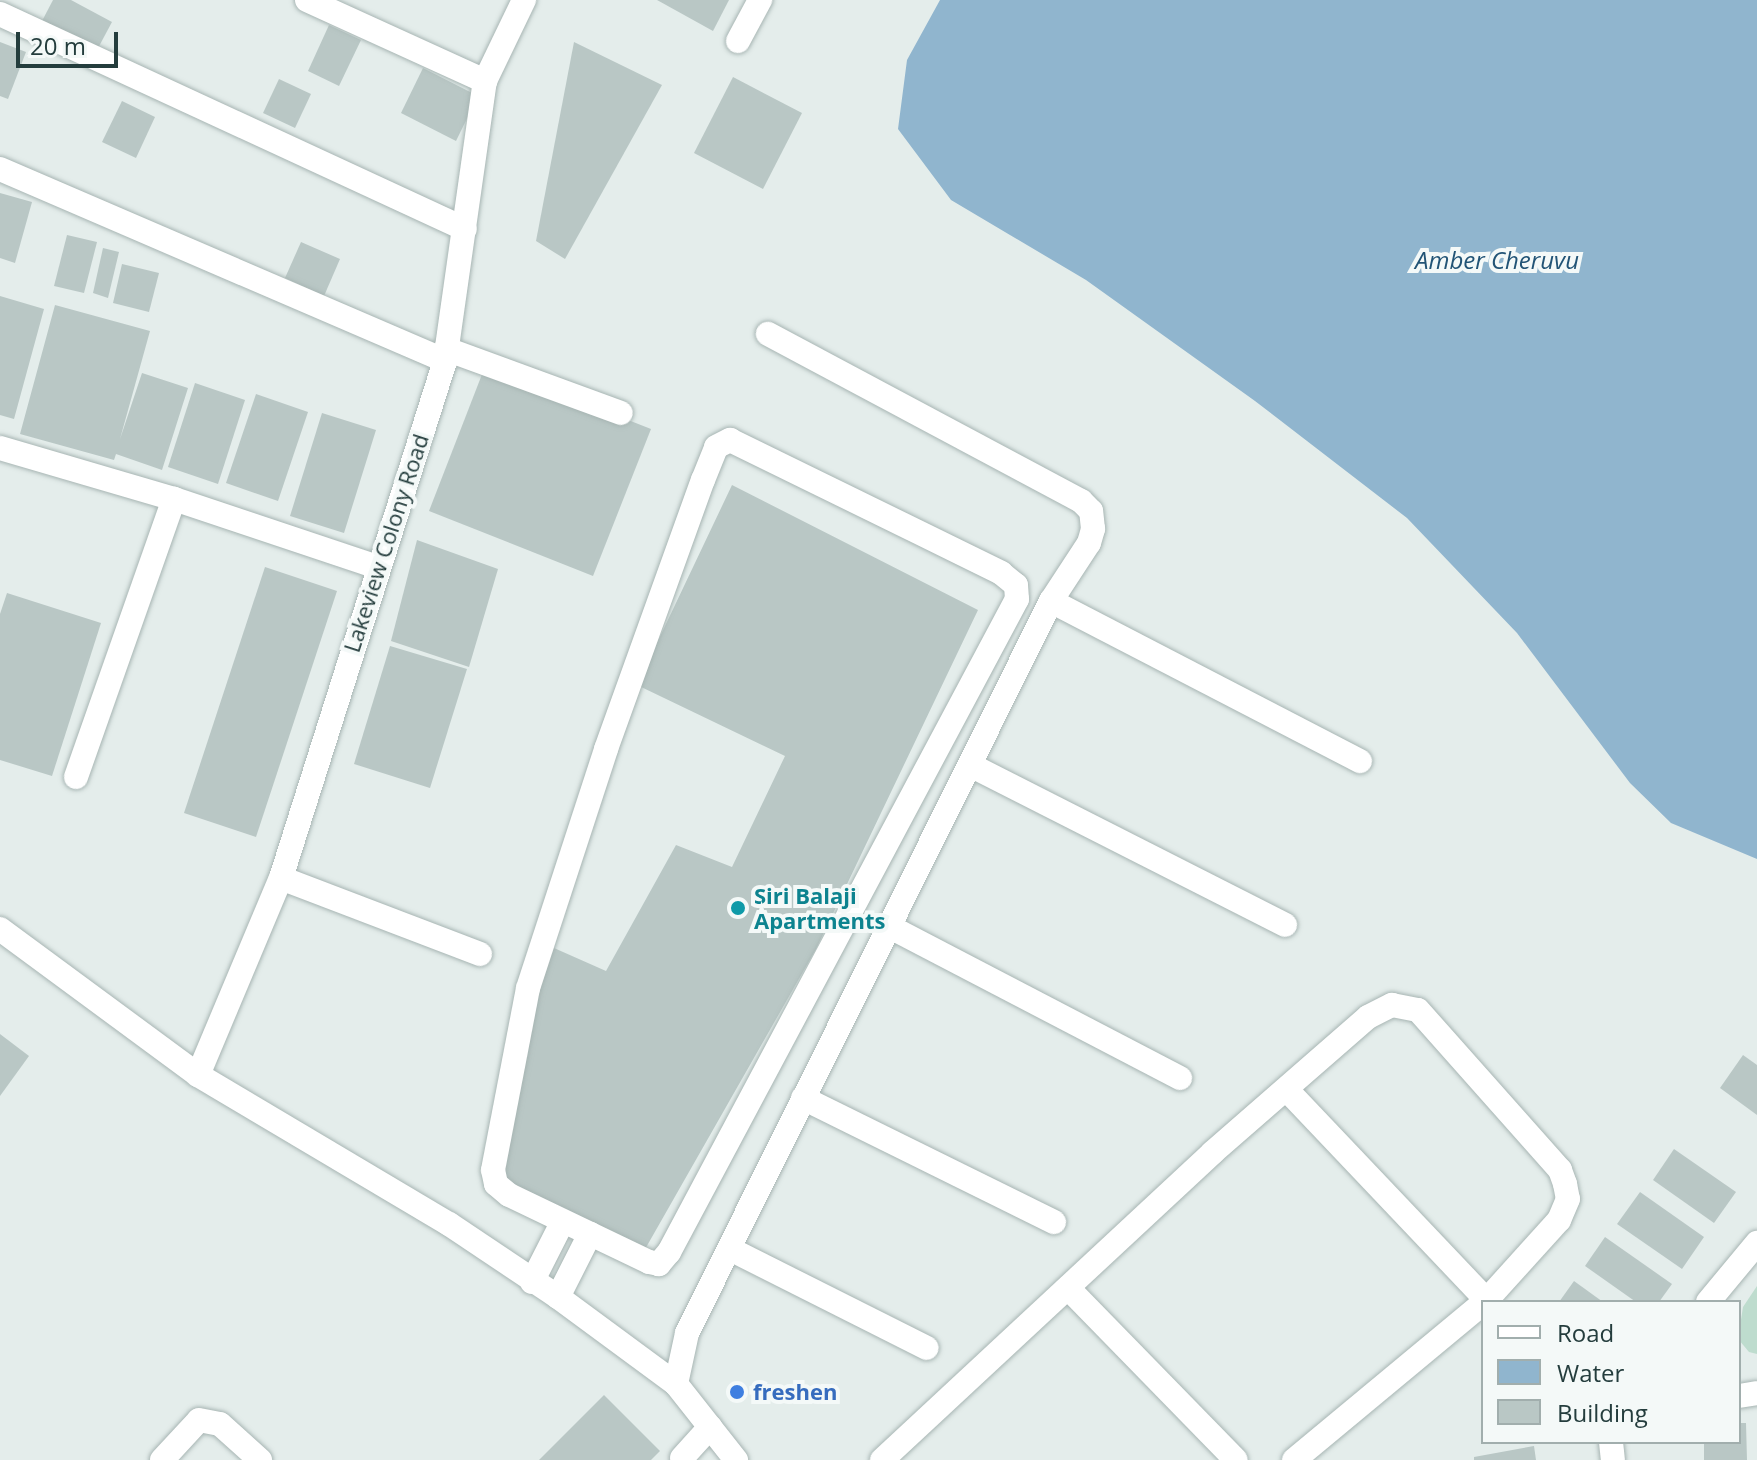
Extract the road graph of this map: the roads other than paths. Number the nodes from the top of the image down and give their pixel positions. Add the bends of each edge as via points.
1 (307, 0) edge
2 (524, 0) edge
3 (760, 0) edge
4 (0, 14) edge
5 (738, 41) dead end
6 (485, 81) junction
7 (0, 169) edge
8 (465, 229) junction
9 (768, 334) dead end
10 (446, 355) junction
11 (621, 413) dead end
12 (0, 448) edge
13 (174, 499) junction
14 (377, 567) junction
15 (1051, 601) junction
16 (1360, 761) dead end
17 (972, 766) junction
18 (76, 777) dead end
19 (281, 878) junction
20 (1285, 925) dead end
21 (890, 927) junction
22 (0, 929) edge
23 (480, 954) dead end
24 (198, 1075) junction
25 (1180, 1078) dead end
26 (1287, 1090) junction
27 (803, 1098) junction
28 (563, 1221) junction
29 (1054, 1222) dead end
30 (590, 1234) junction
31 (1757, 1243) edge
32 (730, 1249) junction
33 (532, 1282) junction
34 (1068, 1288) junction
35 (558, 1297) junction
36 (1483, 1300) edge
37 (1487, 1300) edge
38 (1710, 1300) edge
39 (1481, 1305) edge
40 (927, 1348) dead end
41 (676, 1384) junction
42 (710, 1427) junction
43 (682, 1458) dead end
44 (162, 1460) edge
45 (260, 1460) edge
46 (736, 1460) edge
47 (882, 1460) edge
48 (1236, 1460) edge
49 (1294, 1460) edge

1 - 6 street
2 - 6 street, Lakeview Colony Road
3 - 5 street
4 - 8 street
6 - 8 street, Lakeview Colony Road
7 - 10 street
8 - 10 street, Lakeview Colony Road
9 - 15 street via 1081,501 1091,511 1089,543
10 - 11 street
10 - 14 street, Lakeview Colony Road
12 - 13 street
13 - 14 street
13 - 18 street
14 - 19 street, Lakeview Colony Road
15 - 16 street
15 - 17 street
17 - 20 street
17 - 21 street
19 - 23 street
19 - 24 street, Lakeview Colony Road
21 - 25 street
21 - 27 street
22 - 24 street
24 - 33 street via 449,1224
26 - 34 street
26 - 36 street
26 - 37 street via 1368,1017 1392,1005 1418,1010 1560,1170 1565,1184 1568,1199 1559,1220
27 - 29 street
27 - 32 street
28 - 30 street
28 - 30 street via 509,1195 496,1184 493,1170 528,988 606,749 703,480 716,447 730,440 1001,573 1016,585 1017,599 669,1252 659,1264 649,1262
28 - 33 street
30 - 35 street
31 - 38 street
32 - 40 street
32 - 41 street via 687,1333
33 - 35 street
34 - 47 street
34 - 48 street
35 - 41 street
39 - 49 street
41 - 42 street
42 - 43 street
42 - 46 street
44 - 45 street via 199,1420 220,1424

